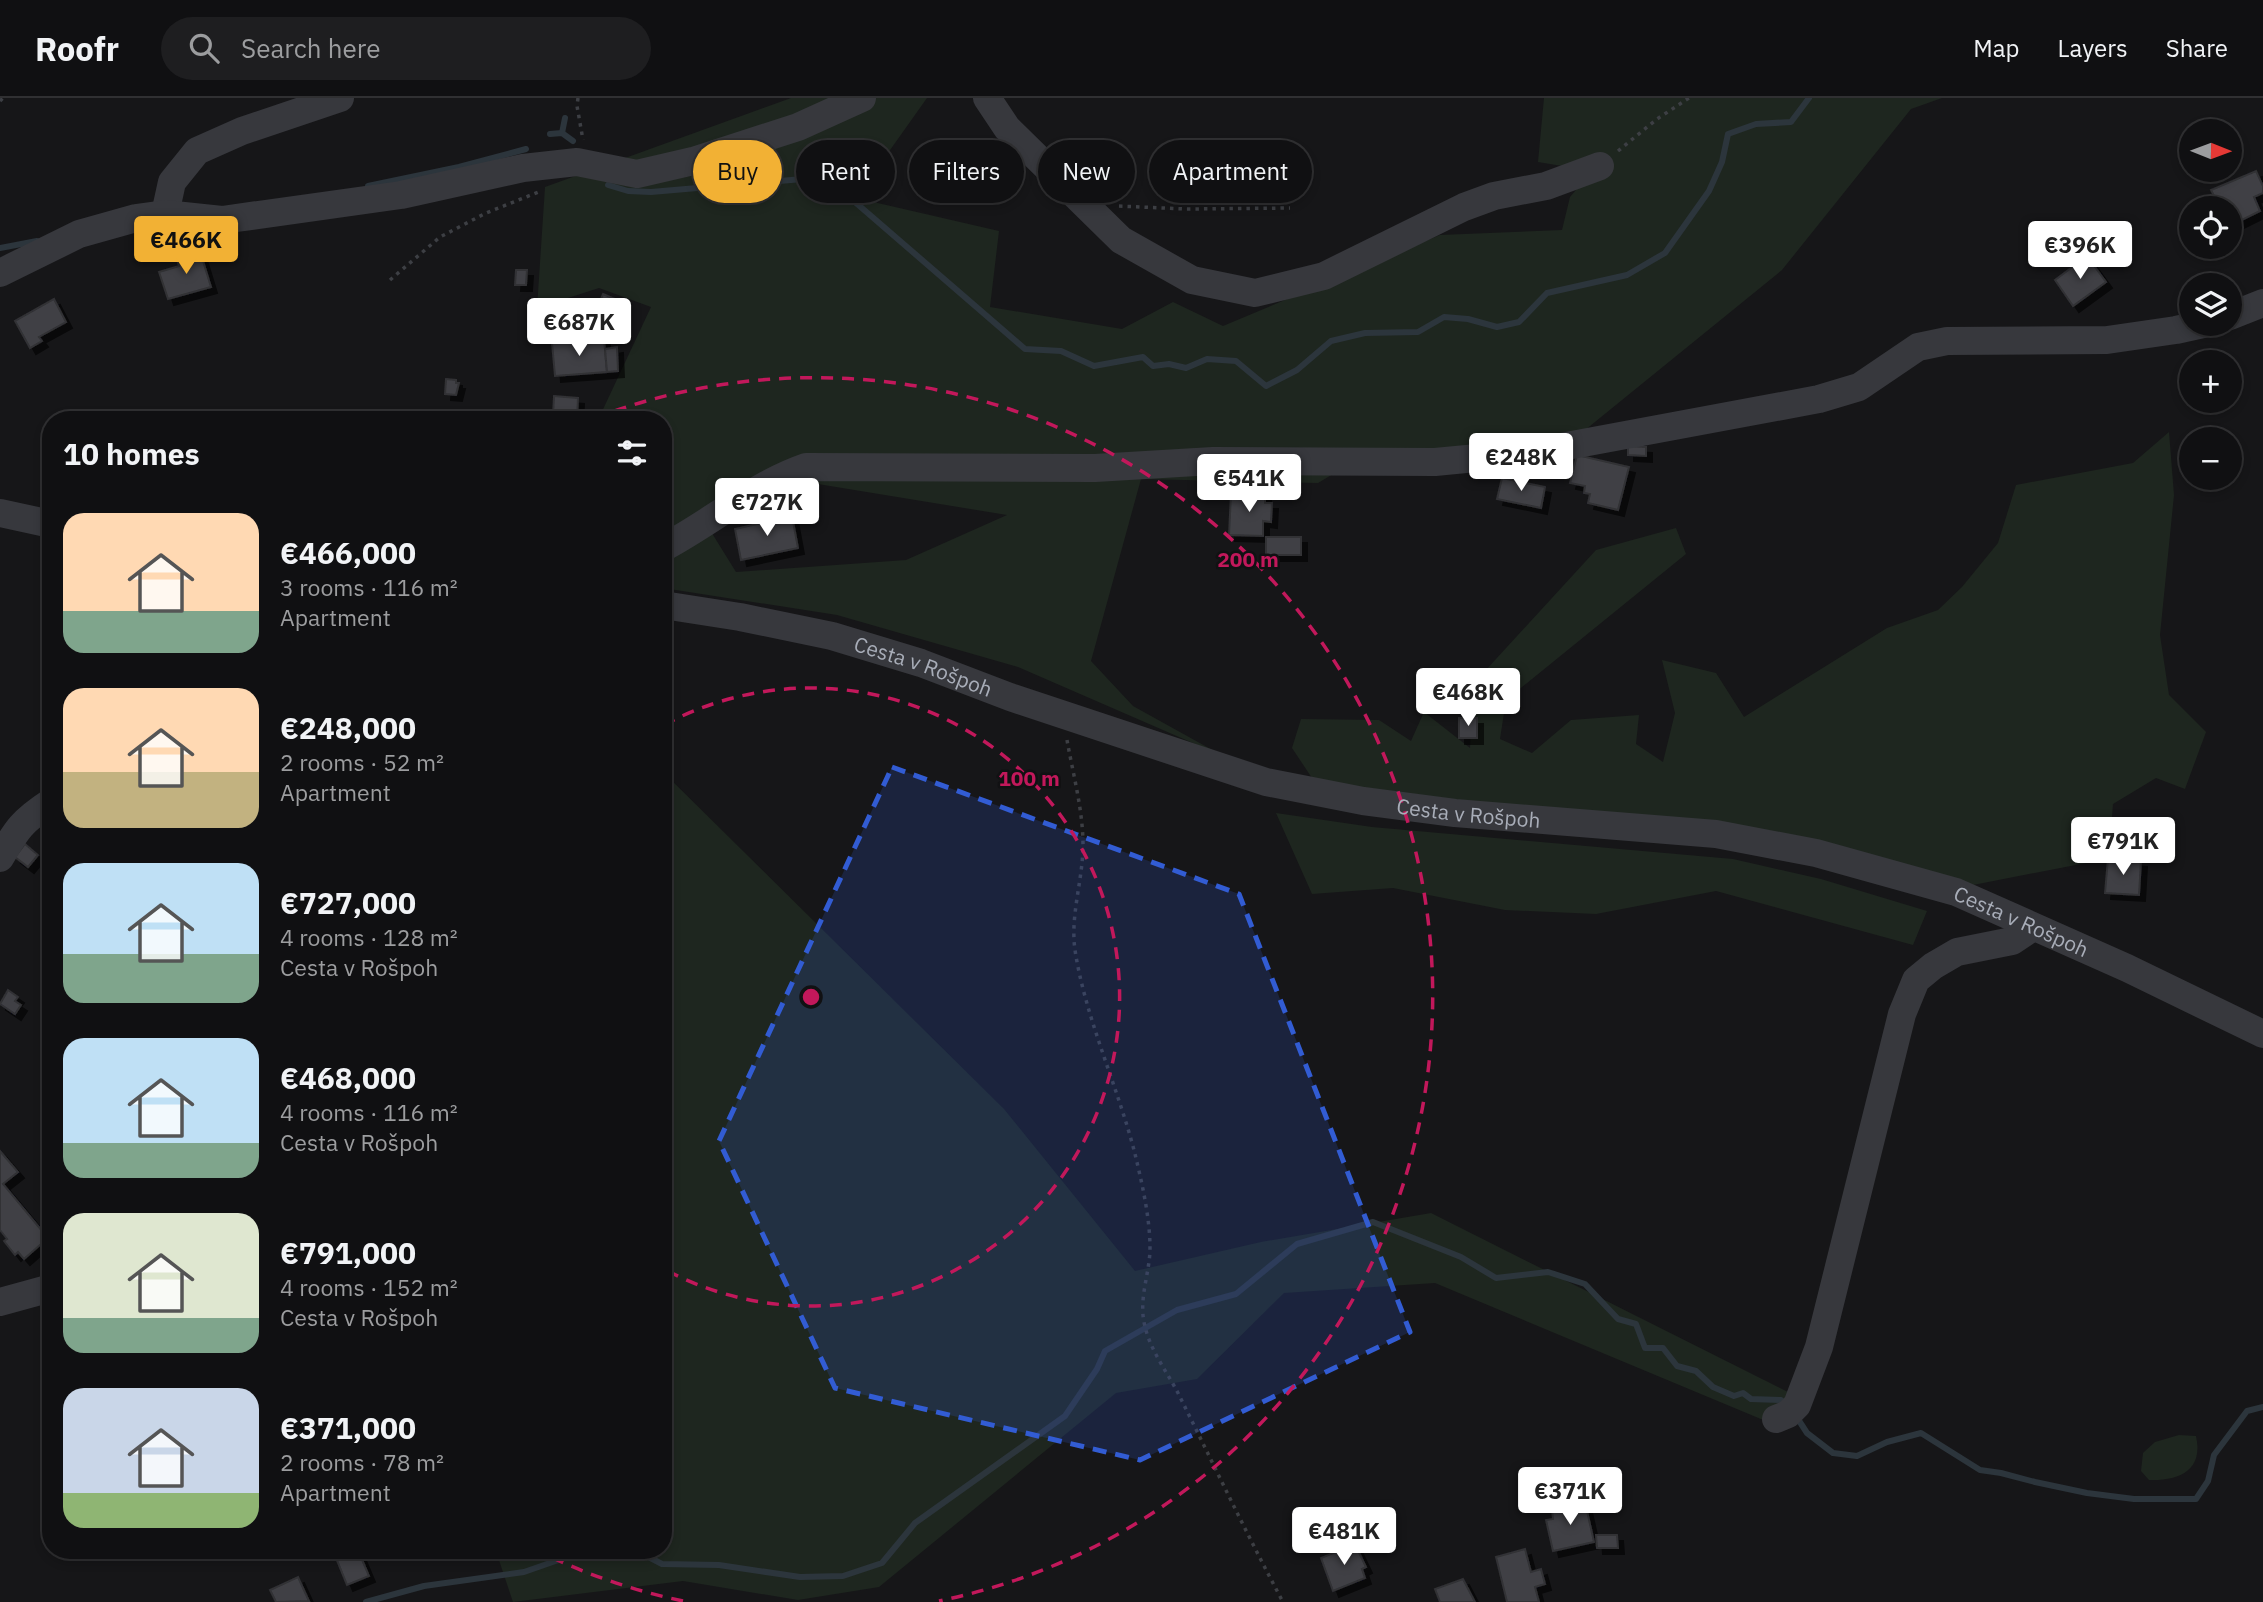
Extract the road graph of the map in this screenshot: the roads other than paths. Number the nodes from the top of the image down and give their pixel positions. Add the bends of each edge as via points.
1 (340, 98) edge
2 (862, 98) edge
3 (987, 98) edge
4 (1600, 166) road end
5 (164, 214) junction
6 (0, 274) edge
7 (2263, 303) edge
8 (2242, 311) edge
9 (2179, 329) edge
10 (0, 513) edge
11 (42, 521) edge
12 (672, 542) edge
13 (672, 606) edge
14 (42, 809) edge
15 (0, 858) edge
16 (2034, 927) junction
17 (2263, 1034) edge
18 (42, 1290) edge
19 (0, 1302) edge
20 (1776, 1419) dead end

1 - 5 street via 242,131 197,152 172,182
2 - 5 street via 797,127 637,174 585,163 523,168 401,195 222,220
3 - 4 street via 1007,128 1121,240 1192,280 1255,293 1324,276 1464,207 1546,186
5 - 6 street via 79,234
7 - 8 street
9 - 12 street via 2107,340 1947,341 1918,347 1859,387 1819,399 1515,454 1435,462 806,467 752,492
10 - 11 street
13 - 16 street, Cesta v Rošpoh via 832,636 1266,782 1455,813 1716,834 1816,853 1956,892
14 - 15 street via 26,819
16 - 17 street, Cesta v Rošpoh
16 - 20 street via 2012,941 1957,952 1916,980 1902,1014 1819,1346 1797,1405
18 - 19 street

